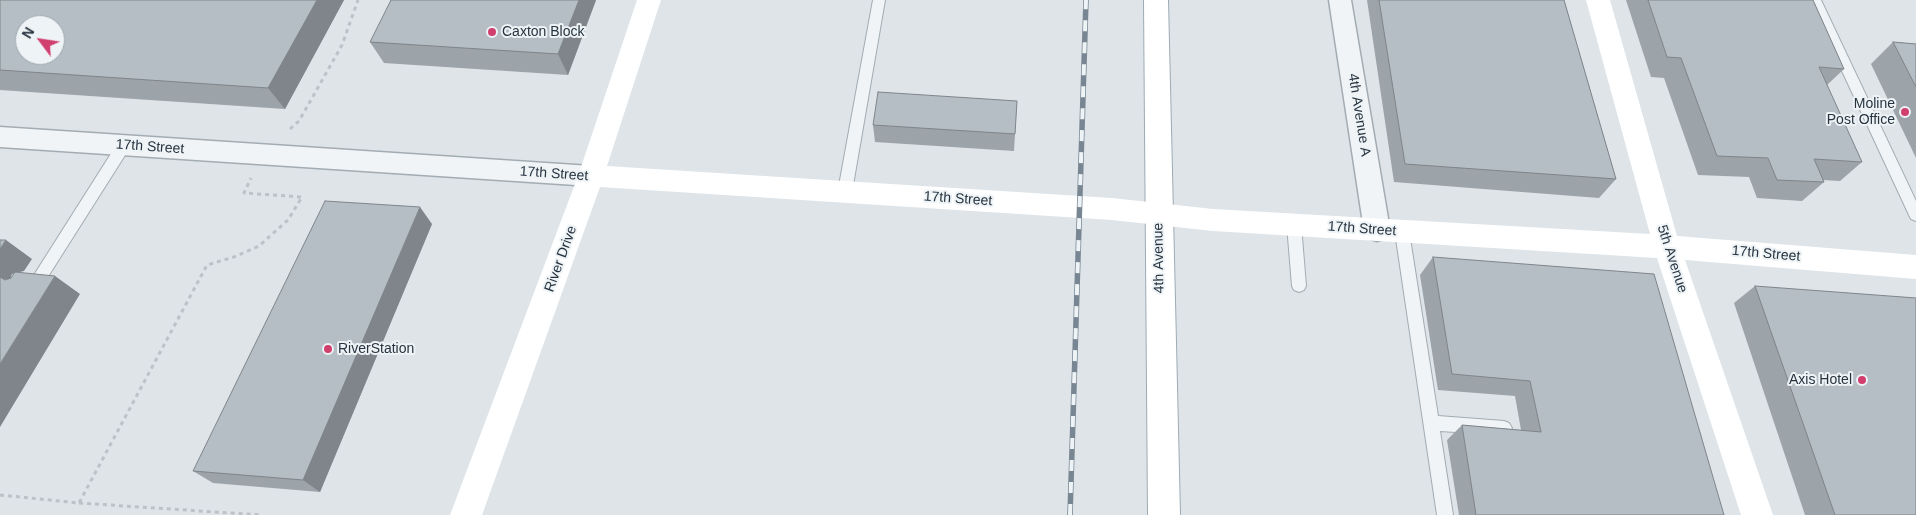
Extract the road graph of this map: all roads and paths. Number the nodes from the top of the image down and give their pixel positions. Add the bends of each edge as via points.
1 (358, 0) edge
2 (649, 0) edge
3 (879, 0) edge
4 (1156, 0) edge
5 (1340, 0) edge
6 (1598, 0) edge
7 (1815, 0) edge
8 (0, 137) edge
9 (124, 145) junction
10 (263, 155) junction
11 (591, 176) junction
12 (845, 191) junction
13 (1158, 214) junction
14 (1916, 216) edge
15 (1294, 225) junction
16 (1389, 231) junction
17 (1667, 248) junction
18 (1916, 267) edge
19 (19, 279) edge
20 (1299, 286) dead end
21 (1431, 422) junction
22 (1504, 428) edge
23 (0, 495) edge
24 (79, 503) junction
25 (261, 515) edge
26 (466, 515) edge
27 (1164, 515) edge
28 (1445, 515) edge
29 (1758, 515) edge

1 - 10 path via 342,45 299,121
2 - 11 street, River Drive
3 - 12 lane
4 - 13 street, 4th Avenue
5 - 16 street, 4th Avenue A
6 - 17 street, 5th Avenue
7 - 14 lane
8 - 9 street, 17th Street
9 - 10 street, 17th Street
9 - 19 lane via 36,285
10 - 11 street, 17th Street
10 - 24 path via 244,193 302,197 288,220 259,246 207,264
11 - 12 street, 17th Street
11 - 26 street, River Drive
12 - 13 street, 17th Street
13 - 15 street, 17th Street
13 - 27 street, 4th Avenue
15 - 16 street, 17th Street
15 - 20 lane
16 - 17 street, 17th Street
16 - 21 lane
17 - 18 street, 17th Street
17 - 29 street, 5th Avenue
21 - 22 lane
21 - 28 lane
23 - 24 path
24 - 25 path

